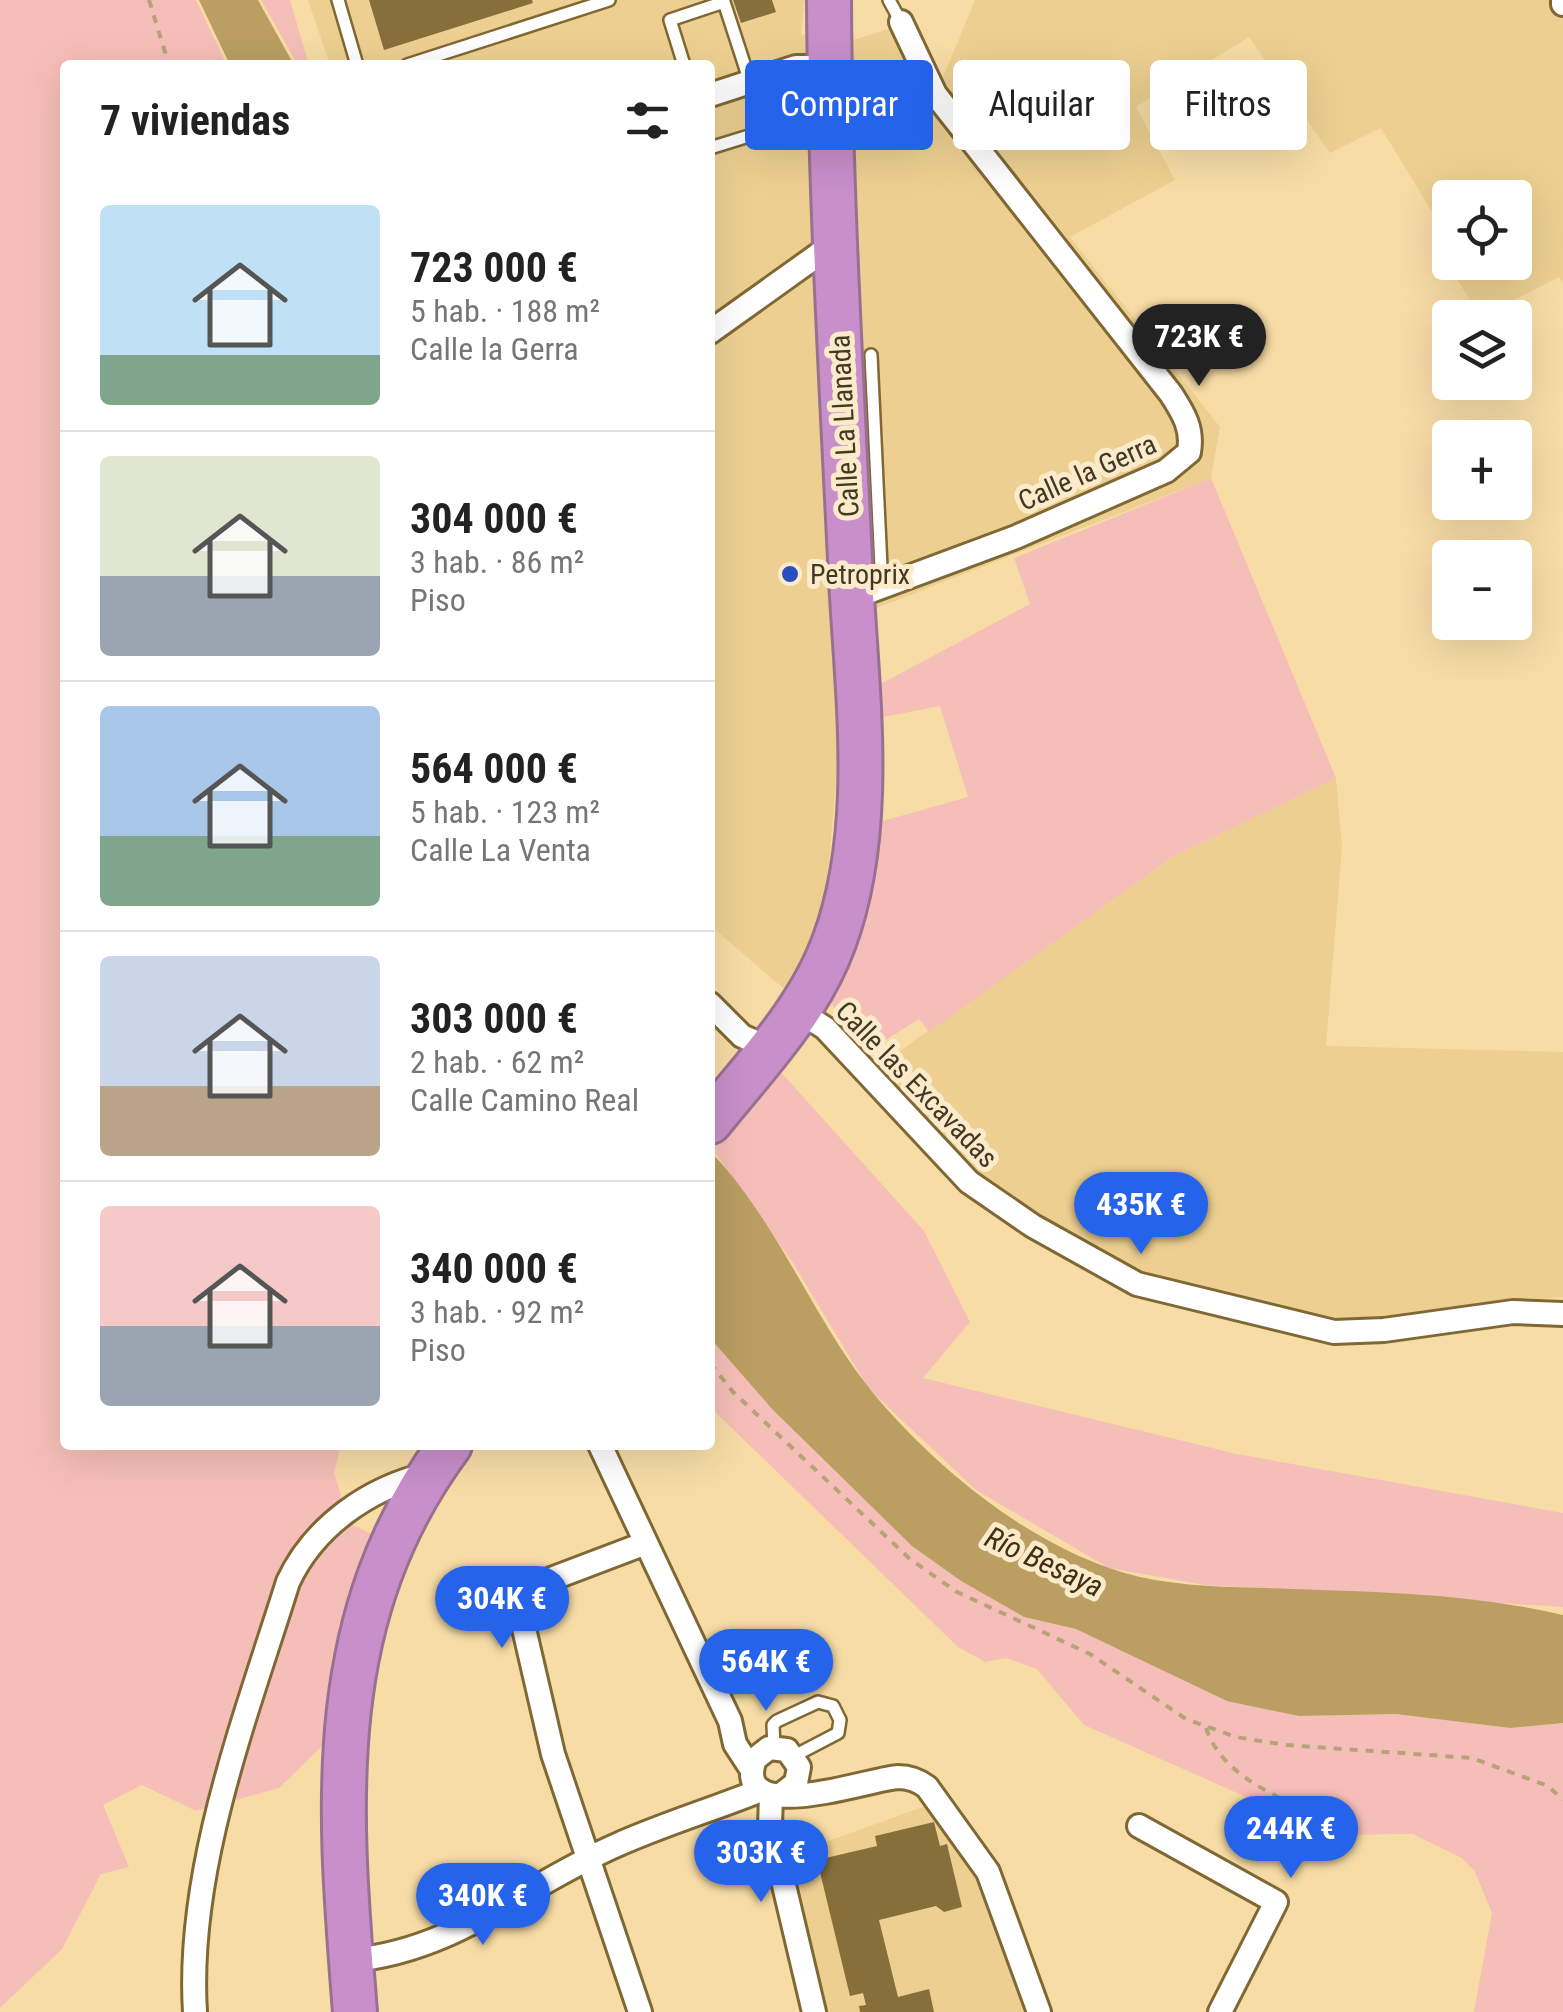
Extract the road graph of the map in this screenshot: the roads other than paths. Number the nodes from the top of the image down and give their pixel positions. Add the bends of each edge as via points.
1 (338, 0) edge
2 (609, 0) edge
3 (889, 0) edge
4 (901, 22) joint
5 (821, 38) edge
6 (356, 60) edge
7 (423, 60) edge
8 (682, 60) edge
9 (749, 60) edge
10 (788, 60) edge
11 (745, 84) edge
12 (715, 93) edge
13 (745, 137) edge
14 (715, 146) edge
15 (836, 242) junction
16 (715, 328) edge
17 (872, 354) dead end
18 (867, 593) junction
19 (715, 1009) edge
20 (798, 1011) junction
21 (762, 1057) junction
22 (715, 1116) edge
23 (1563, 1314) edge
24 (602, 1450) edge
25 (440, 1459) edge
26 (646, 1543) junction
27 (775, 1772) junction
28 (1139, 1826) dead end
29 (590, 1858) junction
30 (351, 1960) junction
31 (195, 2012) edge
32 (356, 2012) edge
33 (640, 2012) edge
34 (814, 2012) edge
35 (1039, 2012) edge
36 (1220, 2012) edge

1 - 6 lane
2 - 7 lane
3 - 4 lane
4 - 18 street, Calle la Gerra via 927,84 1172,394 1191,440 1190,452 1166,472
5 - 10 street
5 - 15 highway, Calle La Llanada via 832,106
8 - 9 lane via 670,20 724,2
11 - 12 street
13 - 14 lane
15 - 16 street
15 - 18 highway, Calle La Llanada
17 - 18 lane
18 - 20 highway, Calle La Llanada via 852,867 834,942
19 - 21 street
20 - 21 highway, Calle La Llanada
20 - 23 street, Calle las Excavadas via 825,1028 969,1182 1137,1284 1334,1332 1513,1312
21 - 22 highway, Calle La Llanada
24 - 26 street
25 - 30 highway via 384,1566 347,1699 342,1820
25 - 31 street via 344,1514 288,1582 214,1822
26 - 27 street via 730,1721
26 - 29 street via 538,1583 519,1602 554,1754
27 - 27 lane via 838,1733 833,1706 818,1702 773,1725
27 - 29 street via 722,1806
27 - 34 street via 770,1826
27 - 35 street via 820,1794 900,1777 932,1792 988,1872
28 - 36 street via 1276,1902
29 - 30 street via 460,1930 401,1952
29 - 33 street
30 - 32 highway

